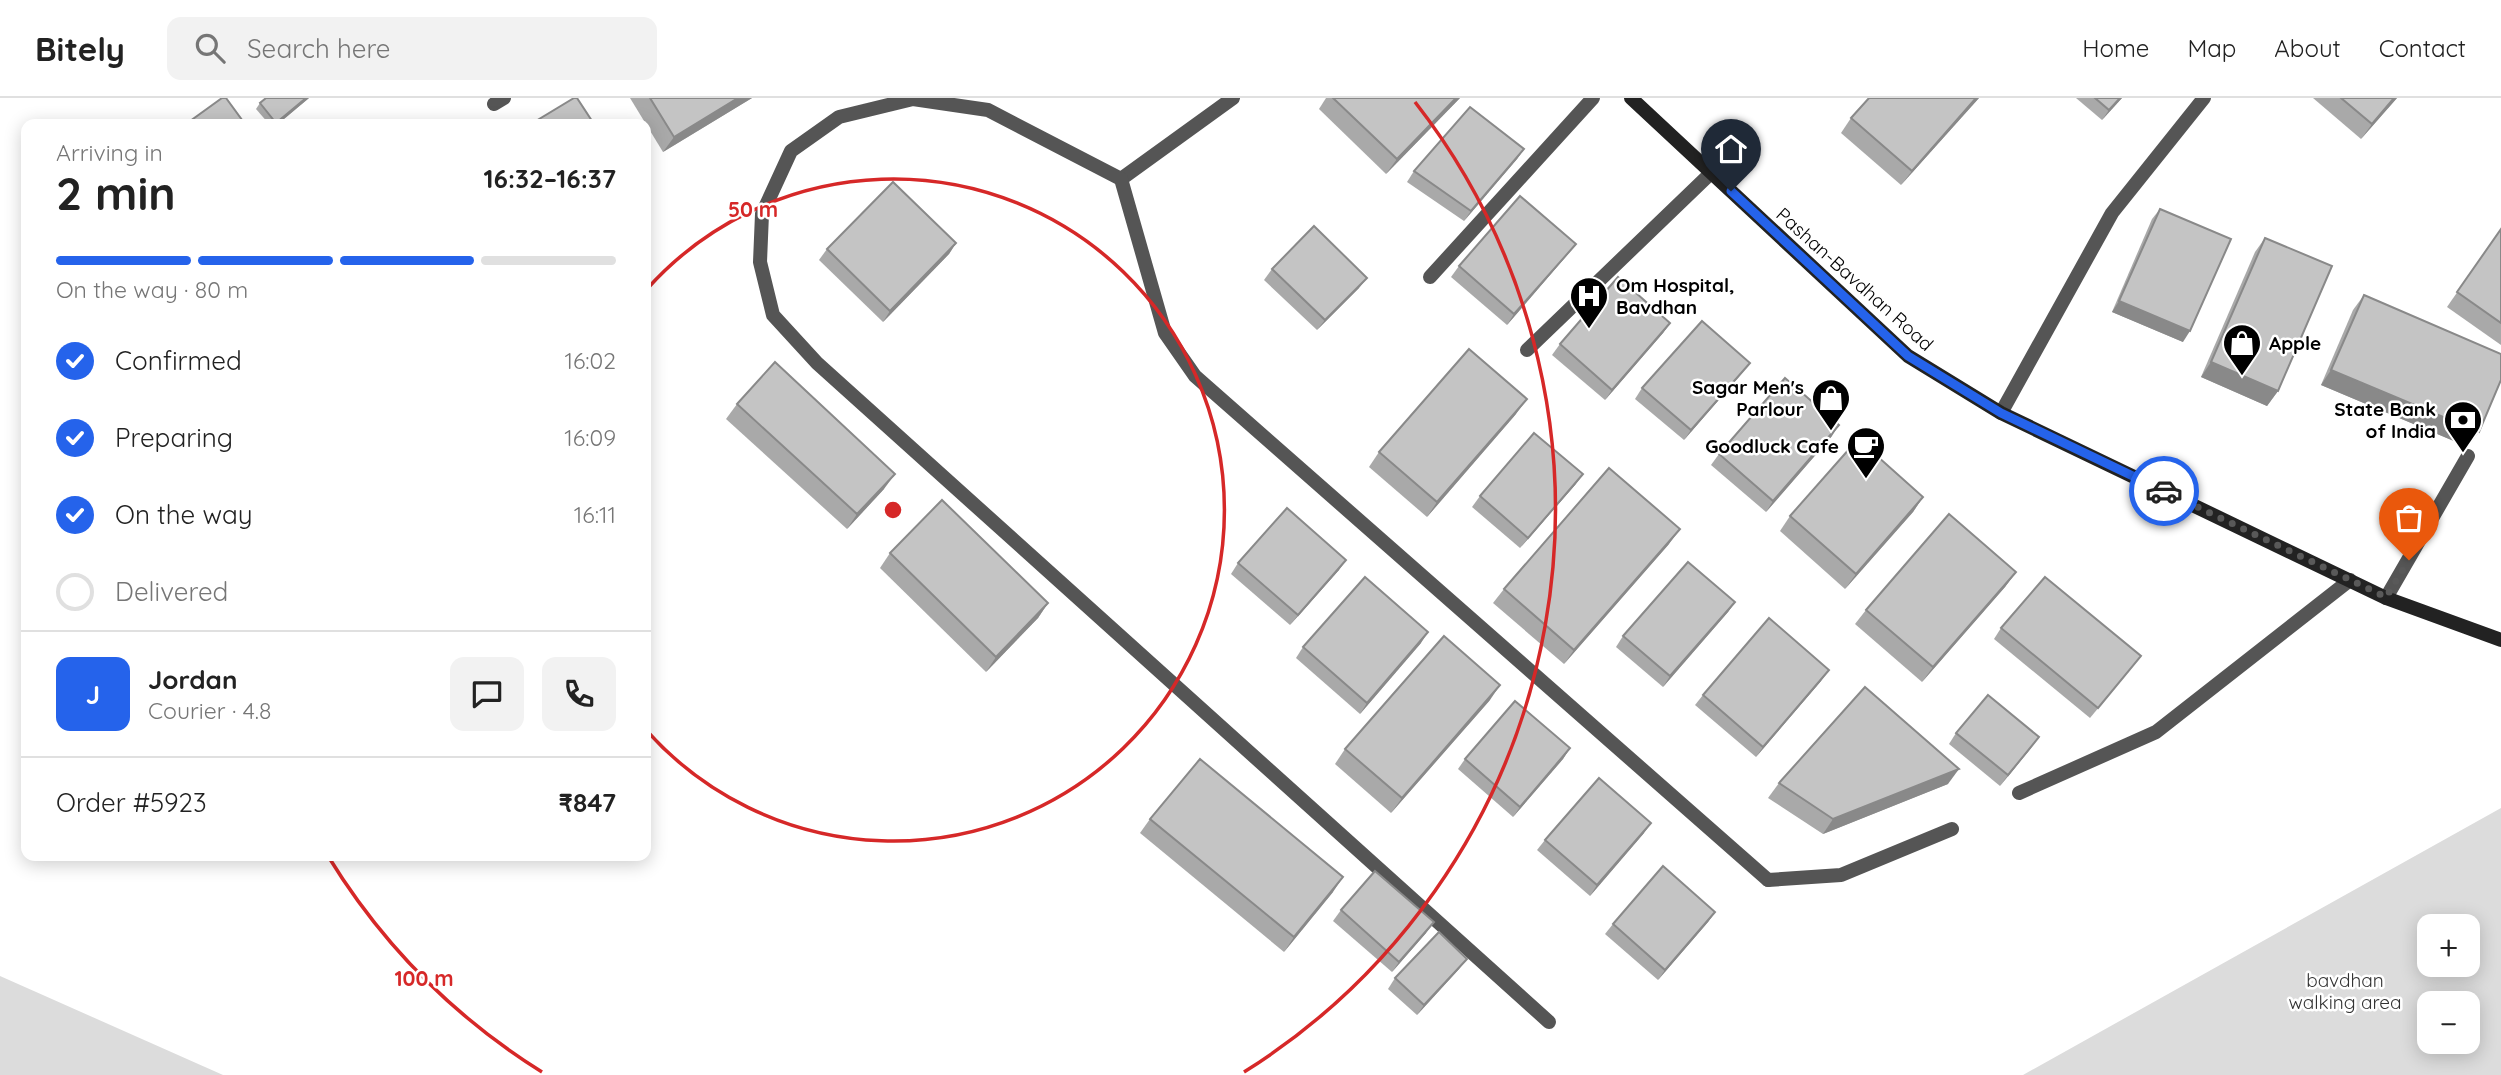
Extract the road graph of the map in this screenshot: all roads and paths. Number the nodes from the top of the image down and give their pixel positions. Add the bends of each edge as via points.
1 (1233, 98) edge
2 (1593, 98) edge
3 (1631, 98) edge
4 (2204, 98) edge
5 (1711, 173) junction
6 (1121, 178) junction
7 (1430, 277) dead end
8 (1527, 350) dead end
9 (2001, 413) junction
10 (2468, 456) edge
11 (2350, 580) junction
12 (2386, 597) junction
13 (2501, 640) edge
14 (2019, 793) dead end
15 (1952, 829) dead end
16 (1549, 1022) dead end

1 - 6 street
2 - 7 street
3 - 5 main road, Pashan-Bavdhan Road
4 - 9 street via 2112,212
5 - 8 street
5 - 9 main road, Pashan-Bavdhan Road via 1908,356
6 - 15 street via 1165,334 1195,376 1768,880 1841,875
6 - 16 street via 988,110 913,99 839,117 790,151 762,214 760,262 773,314 817,363
9 - 11 main road, Pashan-Bavdhan Road
10 - 12 street
11 - 12 main road, Pashan-Bavdhan Road
11 - 14 street via 2156,732
12 - 13 main road, Pashan-Bavdhan Road

